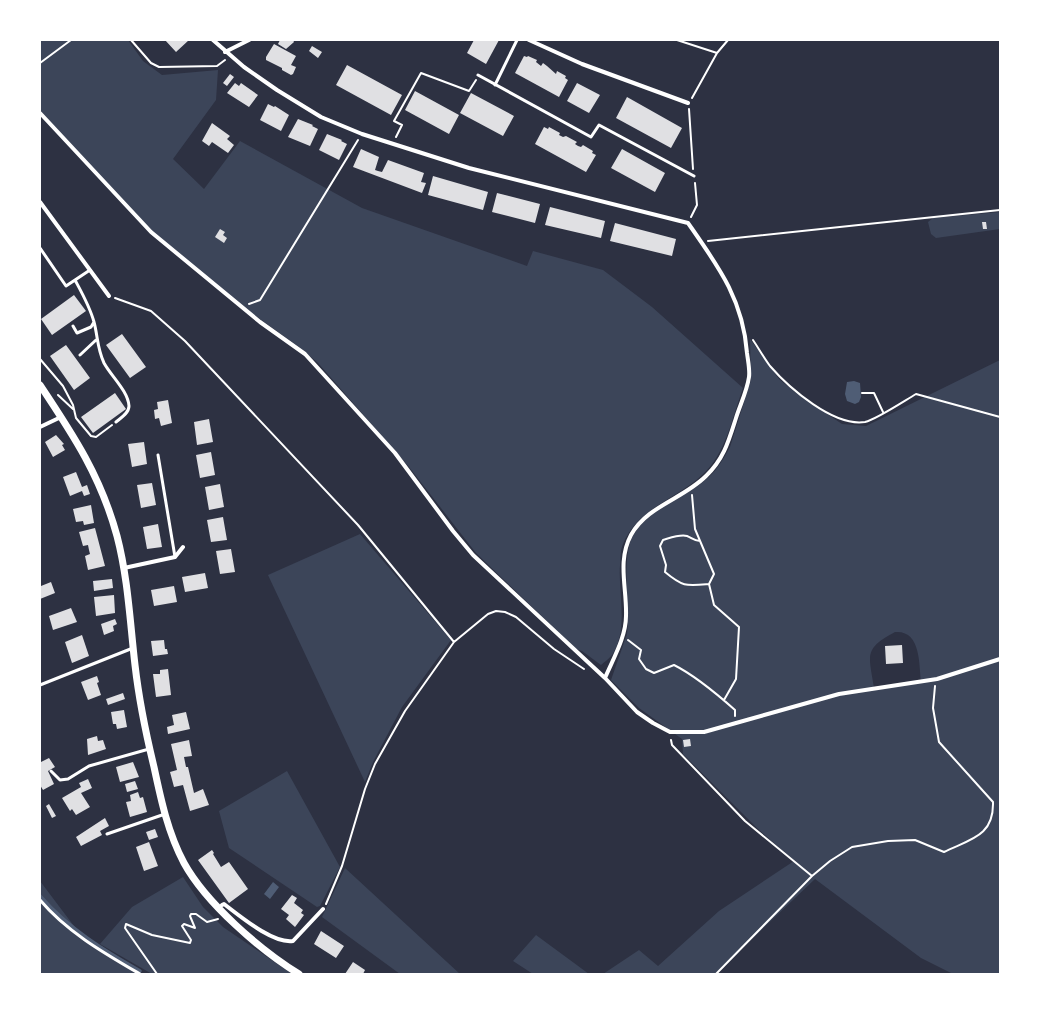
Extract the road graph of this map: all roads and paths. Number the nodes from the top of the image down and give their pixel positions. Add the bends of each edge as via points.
1 (70, 40) edge
2 (131, 40) edge
3 (213, 40) edge
4 (249, 40) edge
5 (517, 40) edge
6 (529, 40) edge
7 (677, 40) edge
8 (728, 40) edge
9 (225, 52) junction
10 (717, 53) junction
11 (232, 57) junction
12 (40, 63) edge
13 (478, 75) joint
14 (495, 85) junction
15 (688, 104) junction
16 (40, 113) edge
17 (362, 134) junction
18 (393, 143) junction
19 (694, 176) junction
20 (40, 202) edge
21 (1000, 210) edge
22 (688, 223) junction
23 (701, 242) junction
24 (40, 248) edge
25 (90, 270) junction
26 (75, 280) junction
27 (109, 296) joint
28 (244, 301) dead end
29 (94, 322) junction
30 (73, 326) dead end
31 (745, 333) junction
32 (96, 340) junction
33 (80, 355) dead end
34 (40, 359) edge
35 (40, 385) edge
36 (862, 393) dead end
37 (883, 412) junction
38 (62, 417) junction
39 (1000, 417) edge
40 (116, 422) joint
41 (40, 427) edge
42 (158, 455) dead end
43 (692, 488) junction
44 (700, 541) junction
45 (183, 547) dead end
46 (175, 557) junction
47 (124, 568) junction
48 (709, 584) junction
49 (623, 636) junction
50 (454, 642) junction
51 (133, 648) junction
52 (1000, 659) edge
53 (590, 673) dead end
54 (605, 678) junction
55 (937, 679) junction
56 (40, 684) edge
57 (724, 700) junction
58 (738, 723) junction
59 (670, 732) junction
60 (150, 749) junction
61 (51, 771) dead end
62 (165, 814) junction
63 (107, 834) dead end
64 (812, 876) junction
65 (40, 900) edge
66 (222, 905) dead end
67 (323, 909) joint
68 (219, 918) dead end
69 (140, 974) edge
70 (157, 974) edge
71 (298, 974) edge
72 (716, 974) edge

1 - 12 path
2 - 11 path via 151,63 159,67 217,66
3 - 9 street
4 - 9 street
5 - 14 lane
6 - 15 street via 582,64
7 - 10 path
8 - 10 path
9 - 11 street
10 - 15 path
11 - 17 street via 277,90 321,117
13 - 14 lane
13 - 18 path via 469,91 421,73 394,121 402,125
14 - 19 lane via 591,137 599,125
15 - 19 path
16 - 54 street via 151,232 260,322 305,354 395,452 473,555
17 - 18 street
17 - 28 path via 260,300 251,304
18 - 22 street via 469,168
19 - 22 path via 697,205
20 - 25 street
21 - 23 path
22 - 23 street
23 - 31 street via 717,265 740,309
24 - 26 lane via 66,286
25 - 26 lane
25 - 27 street
26 - 29 lane
27 - 50 path via 151,311 185,341 358,525
29 - 30 lane via 91,327 77,333
29 - 32 lane
31 - 37 path via 790,387 823,410 854,422 867,422
31 - 43 street via 749,377 727,450 707,476
32 - 33 lane
32 - 40 lane via 104,363 127,399 129,407 127,413
34 - 40 path via 63,386 73,405 76,418 91,436 96,437
35 - 38 street
36 - 37 path via 874,393
37 - 39 path via 916,394
38 - 41 street
38 - 47 street via 102,488
42 - 46 lane
43 - 44 path via 695,529
43 - 49 street via 644,519 630,537 622,558 626,616
44 - 48 path via 714,574
44 - 48 path via 686,536 663,540 660,546 666,565 665,572 688,586
45 - 46 street
46 - 47 street
47 - 51 street
48 - 57 path via 714,605 739,627 736,680
49 - 54 street
49 - 57 path via 641,650 639,659 646,669 654,673 674,665
50 - 53 path via 488,614 496,611 505,612 516,617 554,649
50 - 67 path via 405,711 375,764 342,866
51 - 56 lane
51 - 60 street
52 - 55 street
54 - 59 street via 637,712
55 - 58 street via 839,694
55 - 64 path via 933,708 939,742 993,802 993,816 984,832 944,852 915,840 852,847
57 - 58 path via 735,710 735,719
58 - 59 street via 704,732
59 - 64 path via 672,745 745,821
60 - 61 lane via 89,766 68,779 60,780
60 - 62 street
62 - 63 lane
62 - 71 street via 185,864 212,900 234,923
64 - 72 path
65 - 69 lane via 86,942
66 - 67 street via 286,942 293,941
68 - 70 path via 207,922 196,914 191,914 195,928 184,924 182,926 191,940 190,943 152,935 126,924 125,928

